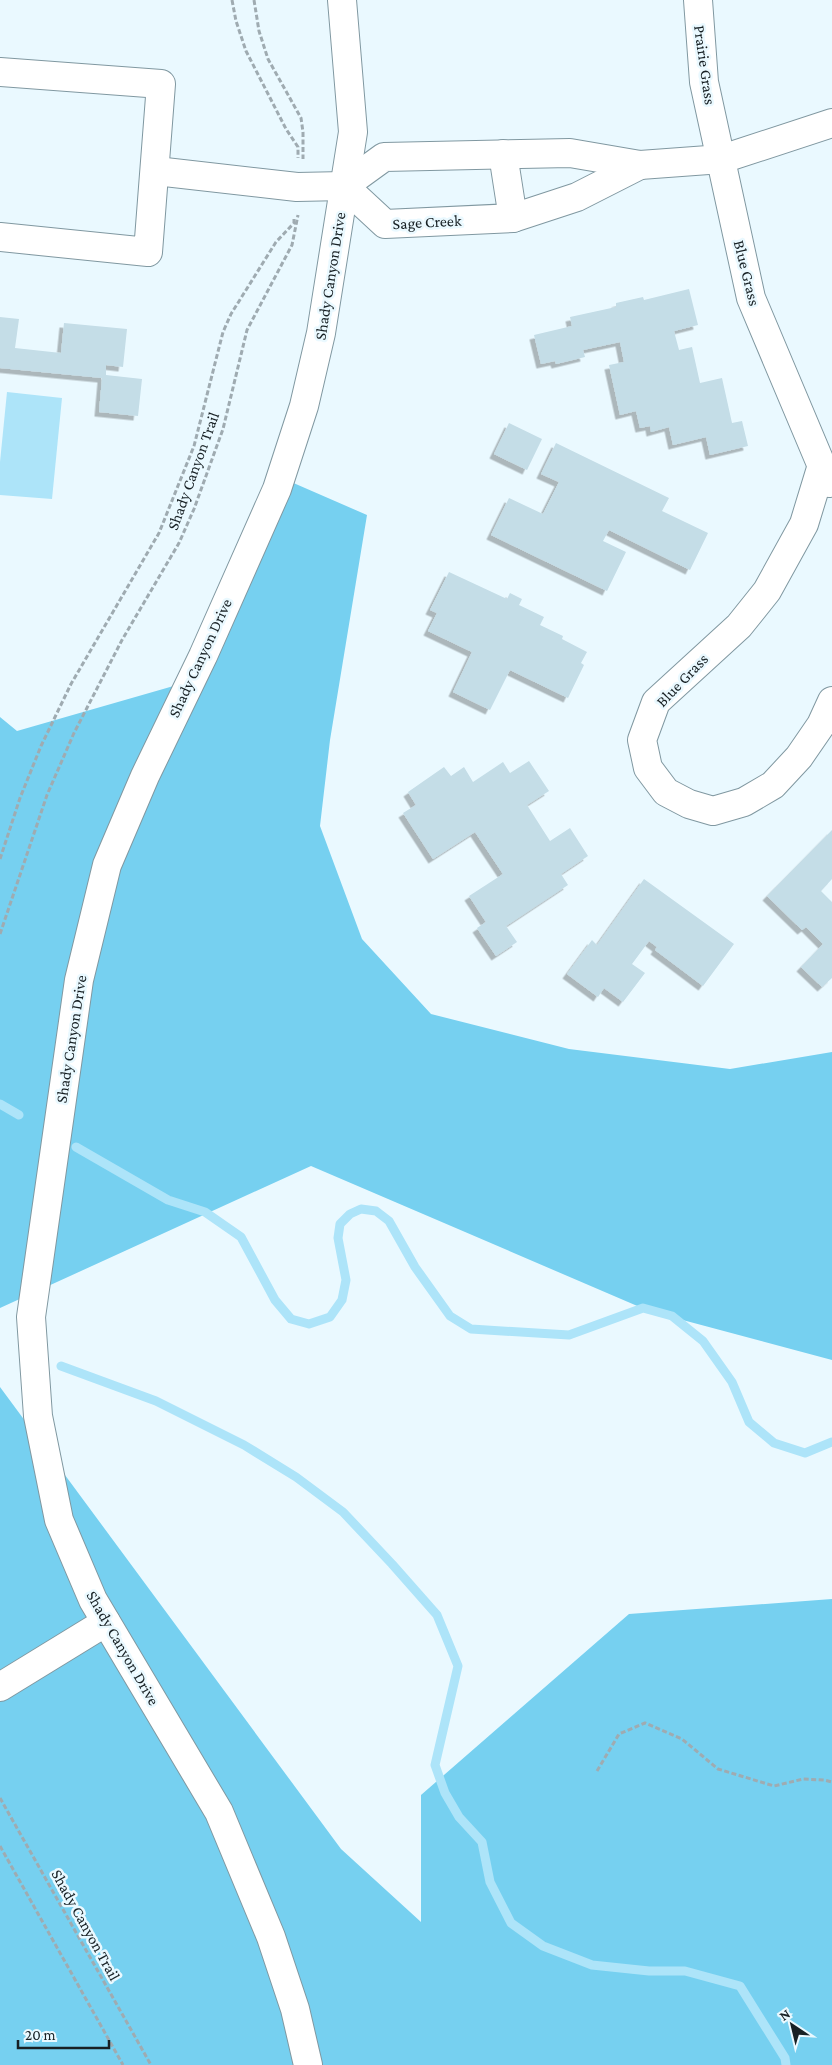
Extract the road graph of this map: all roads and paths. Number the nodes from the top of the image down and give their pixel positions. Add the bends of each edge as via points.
1 (232, 0) edge
2 (254, 0) edge
3 (342, 0) edge
4 (698, 0) edge
5 (0, 72) edge
6 (832, 123) edge
7 (503, 154) junction
8 (722, 159) junction
9 (640, 165) junction
10 (156, 171) junction
11 (344, 186) junction
12 (300, 187) junction
13 (514, 218) junction
14 (0, 237) edge
15 (822, 465) junction
16 (832, 491) edge
17 (832, 701) edge
18 (0, 859) edge
19 (0, 934) edge
20 (106, 1622) junction
21 (0, 1688) edge
22 (597, 1770) dead end
23 (832, 1782) edge
24 (0, 1798) edge
25 (0, 1846) edge
26 (123, 2065) edge
27 (150, 2065) edge
28 (308, 2065) edge

1 - 12 path, Shady Canyon Trail via 246,51 298,147
2 - 12 path, Shady Canyon Trail via 265,51 301,118
3 - 11 street, Shady Canyon Drive via 353,132
4 - 8 street, Prairie Grass via 704,82
5 - 10 street via 161,84
6 - 8 street, Sage Creek
7 - 9 street, Sage Creek via 570,153
7 - 11 street, Sage Creek via 384,157
7 - 13 street
8 - 9 street, Sage Creek
8 - 15 street, Blue Grass via 751,298
9 - 13 street, Sage Creek via 577,197
10 - 12 street
10 - 14 street via 148,252
11 - 12 street
11 - 13 street, Sage Creek via 385,224
11 - 20 street, Shady Canyon Drive via 322,333 304,406 277,489 203,656 144,776 107,865 79,980 30,1317 38,1416 60,1520 92,1600
12 - 18 path, Shady Canyon Trail via 294,222 276,242 223,332 194,446 159,533 71,684 45,737
12 - 19 path, Shady Canyon Trail via 295,238 247,330 223,429 194,509 179,543 122,640 74,733 48,795
15 - 16 street, Blue Grass
15 - 17 street, Blue Grass via 804,524 767,591 739,626 656,702 642,740 648,768 666,792 689,804 713,811 744,802 773,785 799,757 821,725
20 - 21 street
20 - 28 street, Shady Canyon Drive via 219,1812 271,1937 295,2010
22 - 23 path via 619,1734 645,1723 682,1740 718,1769 774,1786 803,1779
24 - 27 path, Shady Canyon Trail
25 - 26 path

